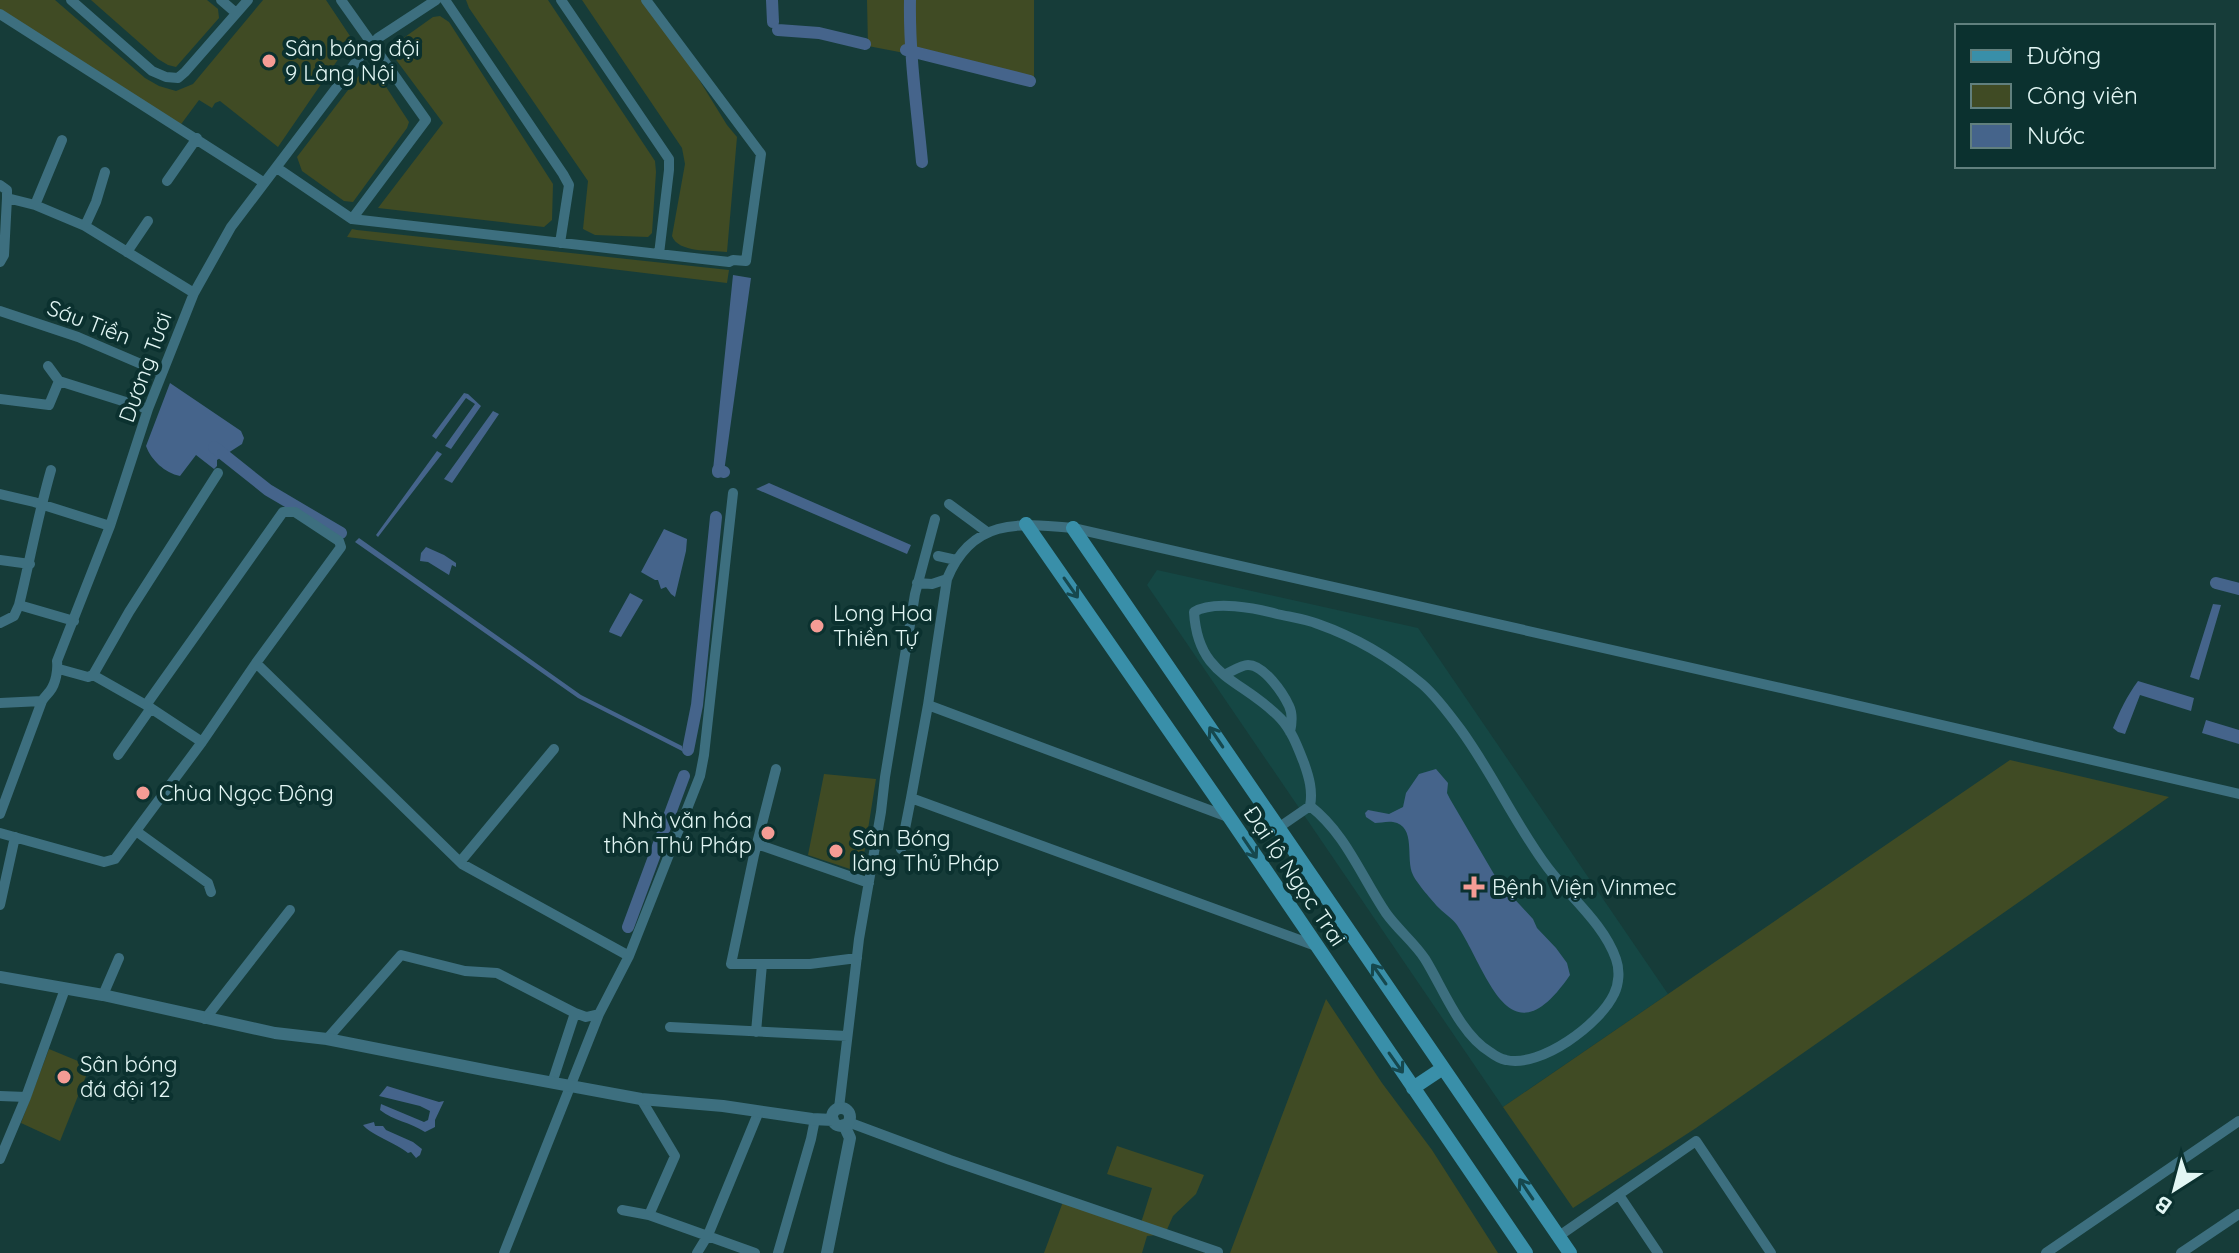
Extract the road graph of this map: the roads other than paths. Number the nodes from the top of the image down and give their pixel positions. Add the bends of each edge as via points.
1 (71, 0) edge
2 (221, 0) edge
3 (248, 0) edge
4 (341, 0) edge
5 (436, 0) edge
6 (445, 0) edge
7 (561, 0) edge
8 (646, 0) edge
9 (236, 13) junction
10 (0, 14) edge
11 (372, 44) junction
12 (197, 138) junction
13 (62, 140) dead end
14 (277, 168) junction
15 (105, 172) dead end
16 (167, 181) dead end
17 (263, 182) junction
18 (0, 185) edge
19 (7, 198) junction
20 (35, 205) junction
21 (352, 219) junction
22 (148, 221) dead end
23 (85, 226) junction
24 (560, 243) junction
25 (127, 252) junction
26 (659, 254) junction
27 (0, 262) edge
28 (194, 293) junction
29 (0, 311) edge
30 (48, 366) dead end
31 (162, 373) junction
32 (59, 381) junction
33 (0, 399) edge
34 (148, 409) junction
35 (51, 470) dead end
36 (218, 473) dead end
37 (733, 493) dead end
38 (0, 494) edge
39 (41, 504) junction
40 (949, 504) dead end
41 (935, 519) dead end
42 (1026, 524) junction
43 (110, 526) junction
44 (1073, 528) junction
45 (987, 532) junction
46 (938, 556) dead end
47 (0, 560) edge
48 (956, 560) junction
49 (30, 564) junction
50 (947, 579) junction
51 (917, 583) junction
52 (19, 605) junction
53 (74, 621) junction
54 (0, 623) edge
55 (256, 663) junction
56 (59, 669) junction
57 (93, 675) junction
58 (1224, 675) junction
59 (42, 701) junction
60 (0, 703) edge
61 (928, 705) junction
62 (148, 707) junction
63 (1290, 732) junction
64 (202, 742) junction
65 (554, 749) dead end
66 (118, 755) dead end
67 (776, 769) dead end
68 (2239, 794) edge
69 (911, 798) junction
70 (1310, 806) junction
71 (0, 814) edge
72 (1230, 818) junction
73 (1278, 828) junction
74 (136, 831) junction
75 (0, 833) edge
76 (15, 837) junction
77 (757, 844) junction
78 (901, 849) dead end
79 (460, 862) junction
80 (869, 883) junction
81 (211, 892) dead end
82 (0, 905) edge
83 (290, 910) dead end
84 (1316, 946) junction
85 (629, 956) junction
86 (119, 958) dead end
87 (857, 958) junction
88 (762, 964) junction
89 (0, 977) edge
90 (65, 989) junction
91 (103, 995) junction
92 (575, 1013) junction
93 (599, 1014) junction
94 (205, 1019) junction
95 (670, 1027) dead end
96 (756, 1032) junction
97 (847, 1036) junction
98 (327, 1039) junction
99 (1443, 1068) junction
100 (552, 1083) junction
101 (571, 1086) junction
102 (1413, 1088) junction
103 (0, 1096) edge
104 (26, 1097) junction
105 (641, 1099) junction
106 (759, 1111) junction
107 (815, 1119) junction
108 (841, 1119) junction
109 (2239, 1121) edge
110 (0, 1159) edge
111 (1619, 1195) junction
112 (622, 1210) dead end
113 (2239, 1214) edge
114 (649, 1215) junction
115 (708, 1235) junction
116 (1559, 1236) junction
117 (1218, 1252) edge
118 (504, 1253) edge
119 (697, 1253) edge
120 (755, 1253) edge
121 (778, 1253) edge
122 (827, 1253) edge
123 (1526, 1253) edge
124 (1570, 1253) edge
125 (1658, 1253) edge
126 (1771, 1253) edge
127 (2046, 1253) edge
128 (2181, 1253) edge

1 - 9 street via 152,71 178,78
2 - 9 street
3 - 9 street
4 - 11 street
5 - 11 street, Dương Tươi
6 - 24 street via 569,185
7 - 26 street via 669,159
8 - 26 street via 761,154 746,261
10 - 12 street
11 - 14 street, Dương Tươi
11 - 21 street via 426,120
12 - 16 street
12 - 17 street
13 - 20 street
14 - 17 street, Dương Tươi
14 - 21 street
15 - 23 street
17 - 28 street, Dương Tươi
18 - 19 street
19 - 20 street
19 - 27 street
20 - 23 street
21 - 24 street
22 - 25 street
23 - 25 street
24 - 26 street
25 - 28 street
28 - 31 street, Dương Tươi
29 - 31 street, Sáu Tiền
30 - 32 street
31 - 34 street, Dương Tươi
32 - 33 street via 49,405
32 - 34 street
34 - 43 street, Dương Tươi
35 - 39 street
36 - 57 street
37 - 85 street via 700,776
38 - 39 street
39 - 43 street
39 - 49 street
40 - 45 street
41 - 51 street
42 - 44 street
42 - 45 street
42 -> 72 main road, Đại lộ Ngọc Trai
43 - 53 street, Dương Tươi
44 - 68 street
73 -> 44 main road, Đại lộ Ngọc Trai
45 - 48 street
46 - 48 street
47 - 49 street
48 - 50 street
49 - 52 street
50 - 51 street
50 - 61 street
51 - 80 street
52 - 53 street
52 - 54 street via 14,616
53 - 56 street, Dương Tươi via 57,661
55 - 62 street via 341,547 295,512 278,517
55 - 64 street
55 - 79 street
56 - 57 street
56 - 59 street, Dương Tươi
57 - 62 street
58 - 63 street
58 - 63 street via 1246,665 1267,674 1289,706
58 - 70 street via 1203,652 1195,629 1194,612 1203,607 1262,610 1318,624 1375,651 1424,685 1461,730 1518,825 1616,958 1616,992 1605,1009 1571,1040 1533,1058 1505,1060 1487,1051 1462,1024 1424,957 1387,914 1327,819
59 - 60 street
59 - 71 street, Dương Tươi
61 - 69 street
61 - 72 street via 999,726
62 - 64 street
62 - 66 street
63 - 70 street via 1308,776
64 - 74 street
65 - 79 street
67 - 77 street
69 - 78 street
69 - 84 street
70 - 73 street
72 -> 84 main road, Đại lộ Ngọc Trai
99 -> 73 main road, Đại lộ Ngọc Trai
74 - 76 street via 107,862
74 - 81 street via 208,883
75 - 76 street
76 - 82 street
77 - 80 street
77 - 88 street via 731,964
79 - 85 street
80 - 87 street
83 - 94 street
84 -> 102 main road, Đại lộ Ngọc Trai
85 - 93 street
86 - 91 street
87 - 88 street
87 - 97 street
88 - 96 street
89 - 90 street
90 - 91 street
90 - 104 street
91 - 94 street
92 - 93 street
92 - 98 street via 497,973 401,955
92 - 100 street
93 - 101 street
94 - 98 street
95 - 96 street
96 - 97 street
97 - 108 street
98 - 100 street
99 - 102 main road
116 -> 99 main road, Đại lộ Ngọc Trai
100 - 101 street
101 - 105 street
101 - 118 street
102 - 123 main road, Đại lộ Ngọc Trai
103 - 104 street
104 - 110 street
105 - 106 street
105 - 114 street via 675,1156
106 - 107 street
106 - 115 street
107 - 108 street
107 - 121 street
108 - 117 street
108 - 122 street via 850,1138
109 - 127 street
111 - 116 street
111 - 125 street
111 - 126 street via 1696,1141
112 - 114 street
113 - 128 street
114 - 115 street
115 - 119 street
115 - 120 street
116 - 124 main road, Đại lộ Ngọc Trai

